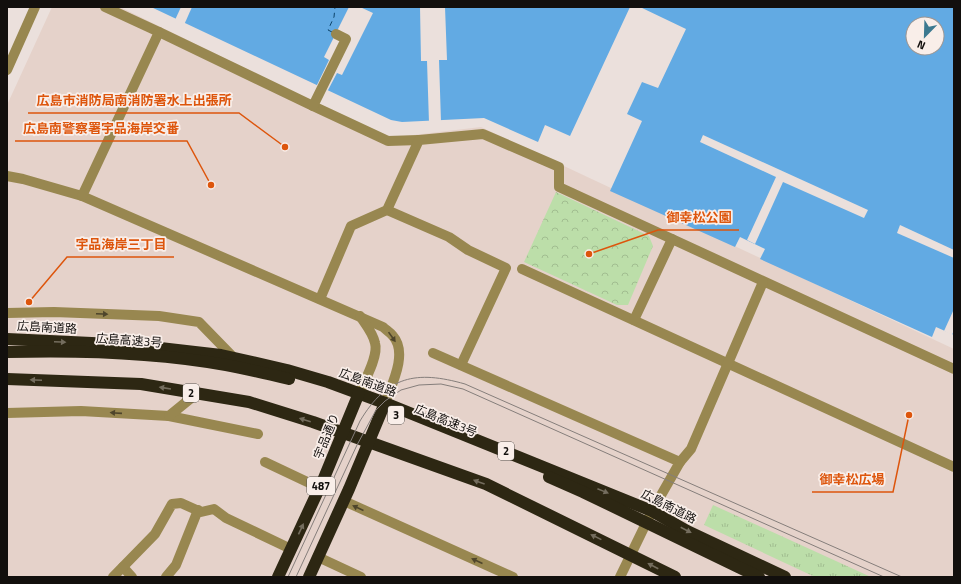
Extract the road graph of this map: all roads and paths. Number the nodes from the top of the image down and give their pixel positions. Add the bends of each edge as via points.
1 (35, 7) edge
2 (105, 7) edge
3 (160, 32) junction
4 (336, 34) dead end
5 (7, 70) edge
6 (313, 106) junction
7 (419, 140) junction
8 (7, 176) edge
9 (82, 196) junction
10 (387, 210) junction
11 (672, 239) junction
12 (522, 269) dead end
13 (764, 282) junction
14 (320, 298) junction
15 (7, 313) edge
16 (360, 316) junction
17 (634, 320) junction
18 (7, 339) edge
19 (7, 352) edge
20 (433, 353) dead end
21 (234, 358) junction
22 (728, 363) junction
23 (461, 365) junction
24 (954, 369) edge
25 (7, 379) edge
26 (359, 393) junction
27 (196, 394) junction
28 (386, 403) junction
29 (7, 413) edge
30 (169, 416) junction
31 (343, 433) junction
32 (258, 434) dead end
33 (368, 442) junction
34 (265, 462) dead end
35 (680, 462) junction
36 (954, 466) edge
37 (320, 488) junction
38 (344, 501) junction
39 (198, 510) junction
40 (652, 511) junction
41 (291, 549) junction
42 (631, 554) junction
43 (318, 557) junction
44 (122, 567) junction
45 (113, 577) edge
46 (132, 577) edge
47 (166, 577) edge
48 (278, 577) edge
49 (309, 577) edge
50 (361, 577) edge
51 (513, 577) edge
52 (620, 577) edge
53 (675, 577) edge
54 (759, 577) edge
55 (784, 577) edge

1 - 5 street
2 - 3 street
3 - 6 street
3 - 9 street
4 - 6 street via 346,39
6 - 7 street via 388,141
7 - 10 street
7 - 11 street via 483,134 559,167 559,187
8 - 9 street
9 - 14 street
10 - 14 street via 351,226
10 - 23 street via 449,237 468,250 506,268
11 - 13 street
11 - 17 street
12 - 17 street
13 - 22 street
13 - 24 street
14 - 16 street
15 -> 21 street via 159,316 199,322
16 - 26 street via 376,345 370,369
16 -> 28 street via 383,327 394,336 399,351 396,376
17 - 22 street via 702,347
18 -> 21 highway, 広島南道路 / 2 via 134,345
19 - 54 highway, 広島高速3号 / 3 via 98,352 159,356 226,365 292,379 348,396 422,424 568,486
20 - 23 street
21 - 26 highway, 広島南道路 / 2 via 287,370
22 - 35 street via 691,449
22 - 36 street
23 - 35 street
27 -> 25 highway, 2 via 141,384
26 - 28 highway, 広島南道路 / 2
26 - 31 highway, 宇品通り / 487
27 - 30 street
31 -> 27 highway, 2 via 249,402
28 - 33 highway, 487
28 -> 40 highway, 広島南道路 / 2
30 -> 29 street via 81,410
30 - 32 street
31 - 33 highway, 2
31 - 37 highway, 宇品通り / 487
33 - 38 highway, 487
42 -> 33 highway, 2 via 486,484
34 - 37 street
35 - 40 street
41 -> 37 highway, 宇品通り / 487
38 - 43 highway, 487
51 -> 38 street
39 - 41 street via 201,512 214,509 226,518
39 - 44 street via 181,503 172,504 155,534
39 - 47 street via 176,565
40 - 42 street
40 -> 55 highway, 広島南道路 / 2
41 - 48 highway, 宇品通り / 487
42 - 52 street
53 -> 42 highway, 2
43 - 49 highway, 487
43 - 50 street
44 - 45 street
44 - 46 street

